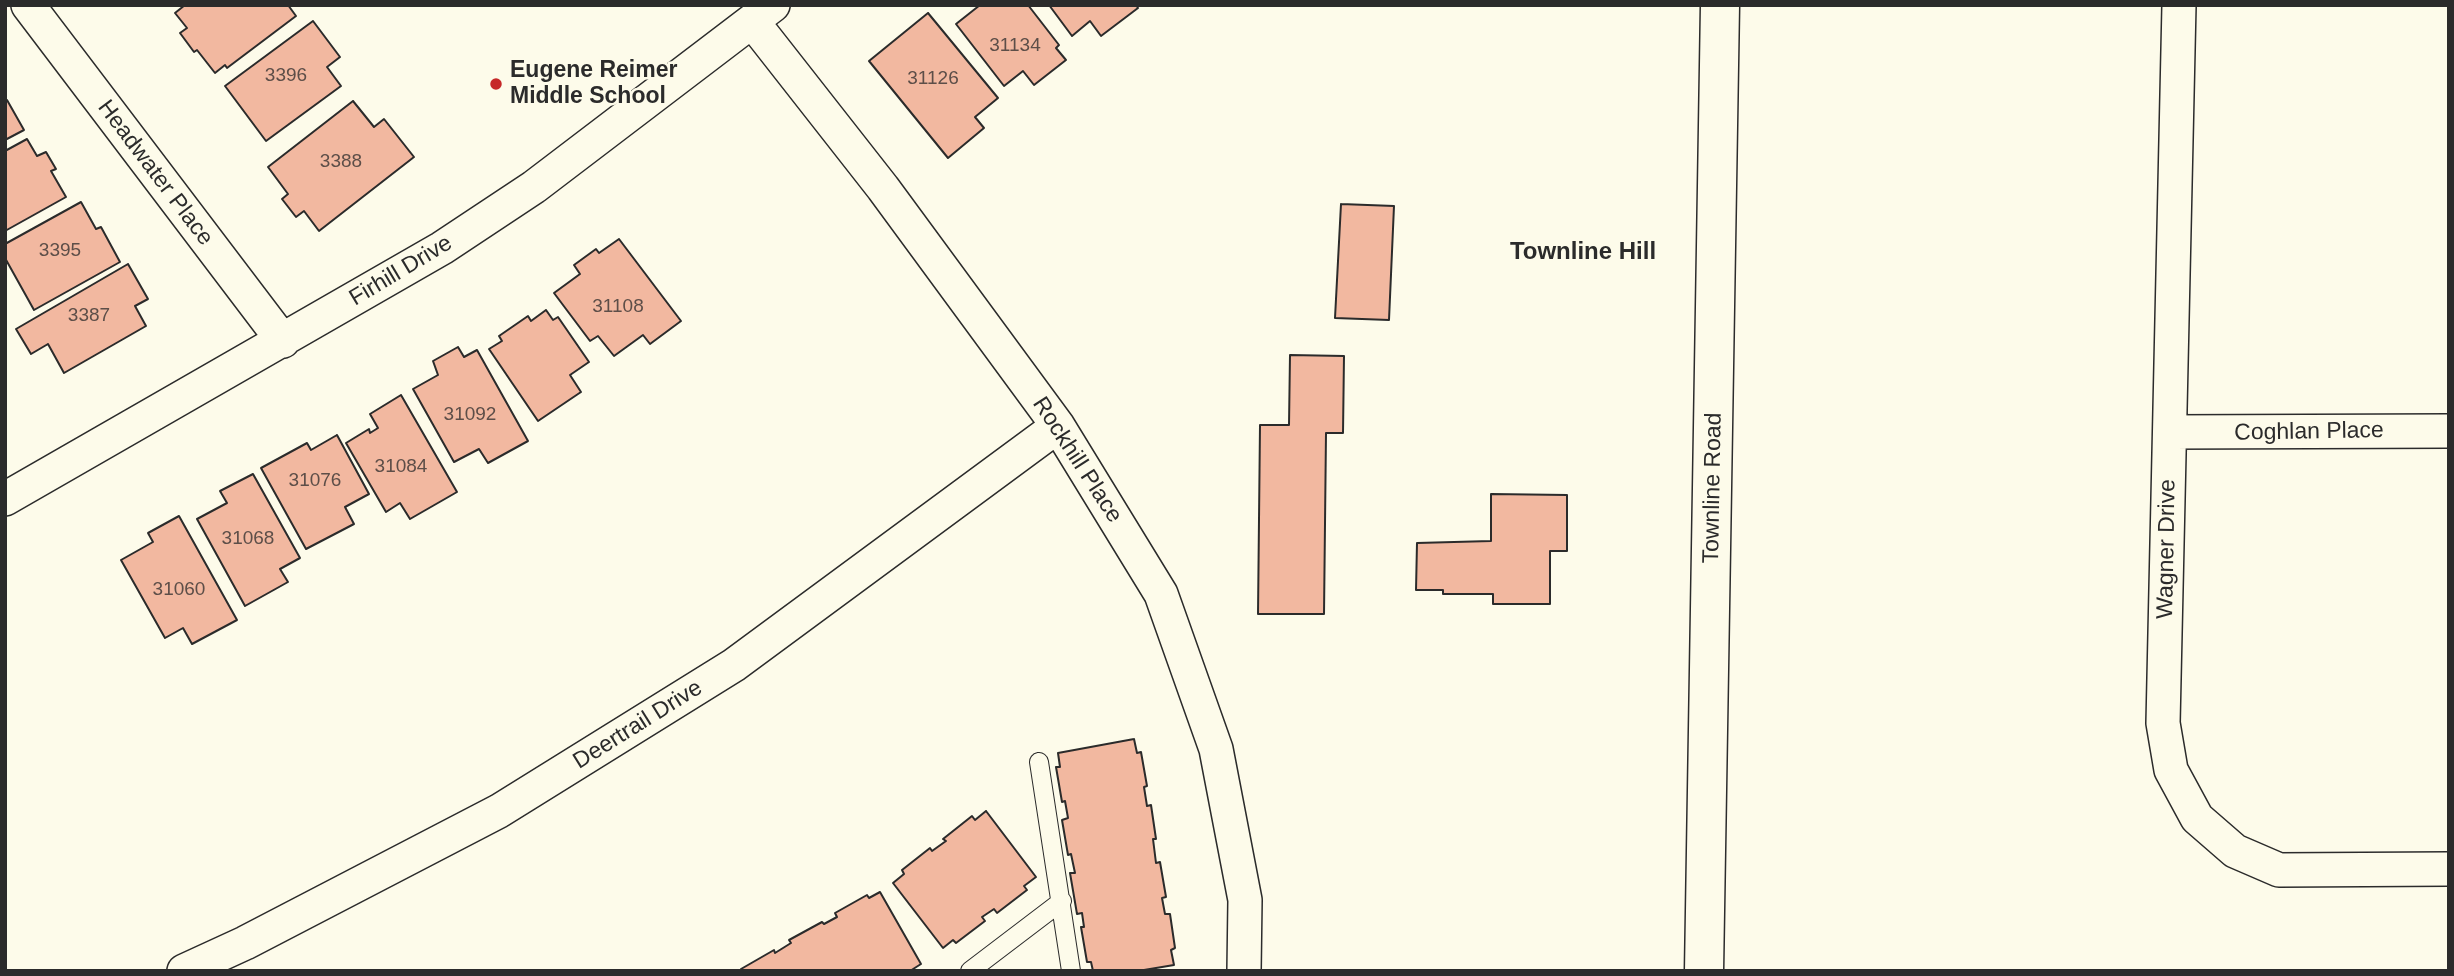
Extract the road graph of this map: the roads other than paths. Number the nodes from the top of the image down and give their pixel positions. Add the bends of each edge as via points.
1 (28, 5) edge
2 (1720, 5) edge
3 (2179, 5) edge
4 (762, 13) edge
5 (283, 341) junction
6 (1058, 426) junction
7 (2449, 431) edge
8 (2170, 432) junction
9 (5, 499) edge
10 (1039, 762) dead end
11 (2449, 869) edge
12 (1062, 901) junction
13 (184, 971) edge
14 (970, 971) edge
15 (1071, 971) edge
16 (1244, 971) edge
17 (1704, 971) edge

1 - 5 street, Headwater Place
2 - 17 street, Townline Road
3 - 8 street, Wagner Drive
4 - 5 street, Firhill Drive via 534,187 442,248
4 - 6 street, Rockhill Place
5 - 9 street, Firhill Drive
6 - 13 street, Deertrail Drive via 711,680 499,811
6 - 16 street, Rockhill Place via 1161,594 1216,749 1245,900
7 - 8 street, Coghlan Place
8 - 11 street, Wagner Drive via 2162,723 2171,770 2197,818 2235,851 2279,870
10 - 12 lane
12 - 14 lane
12 - 15 lane

